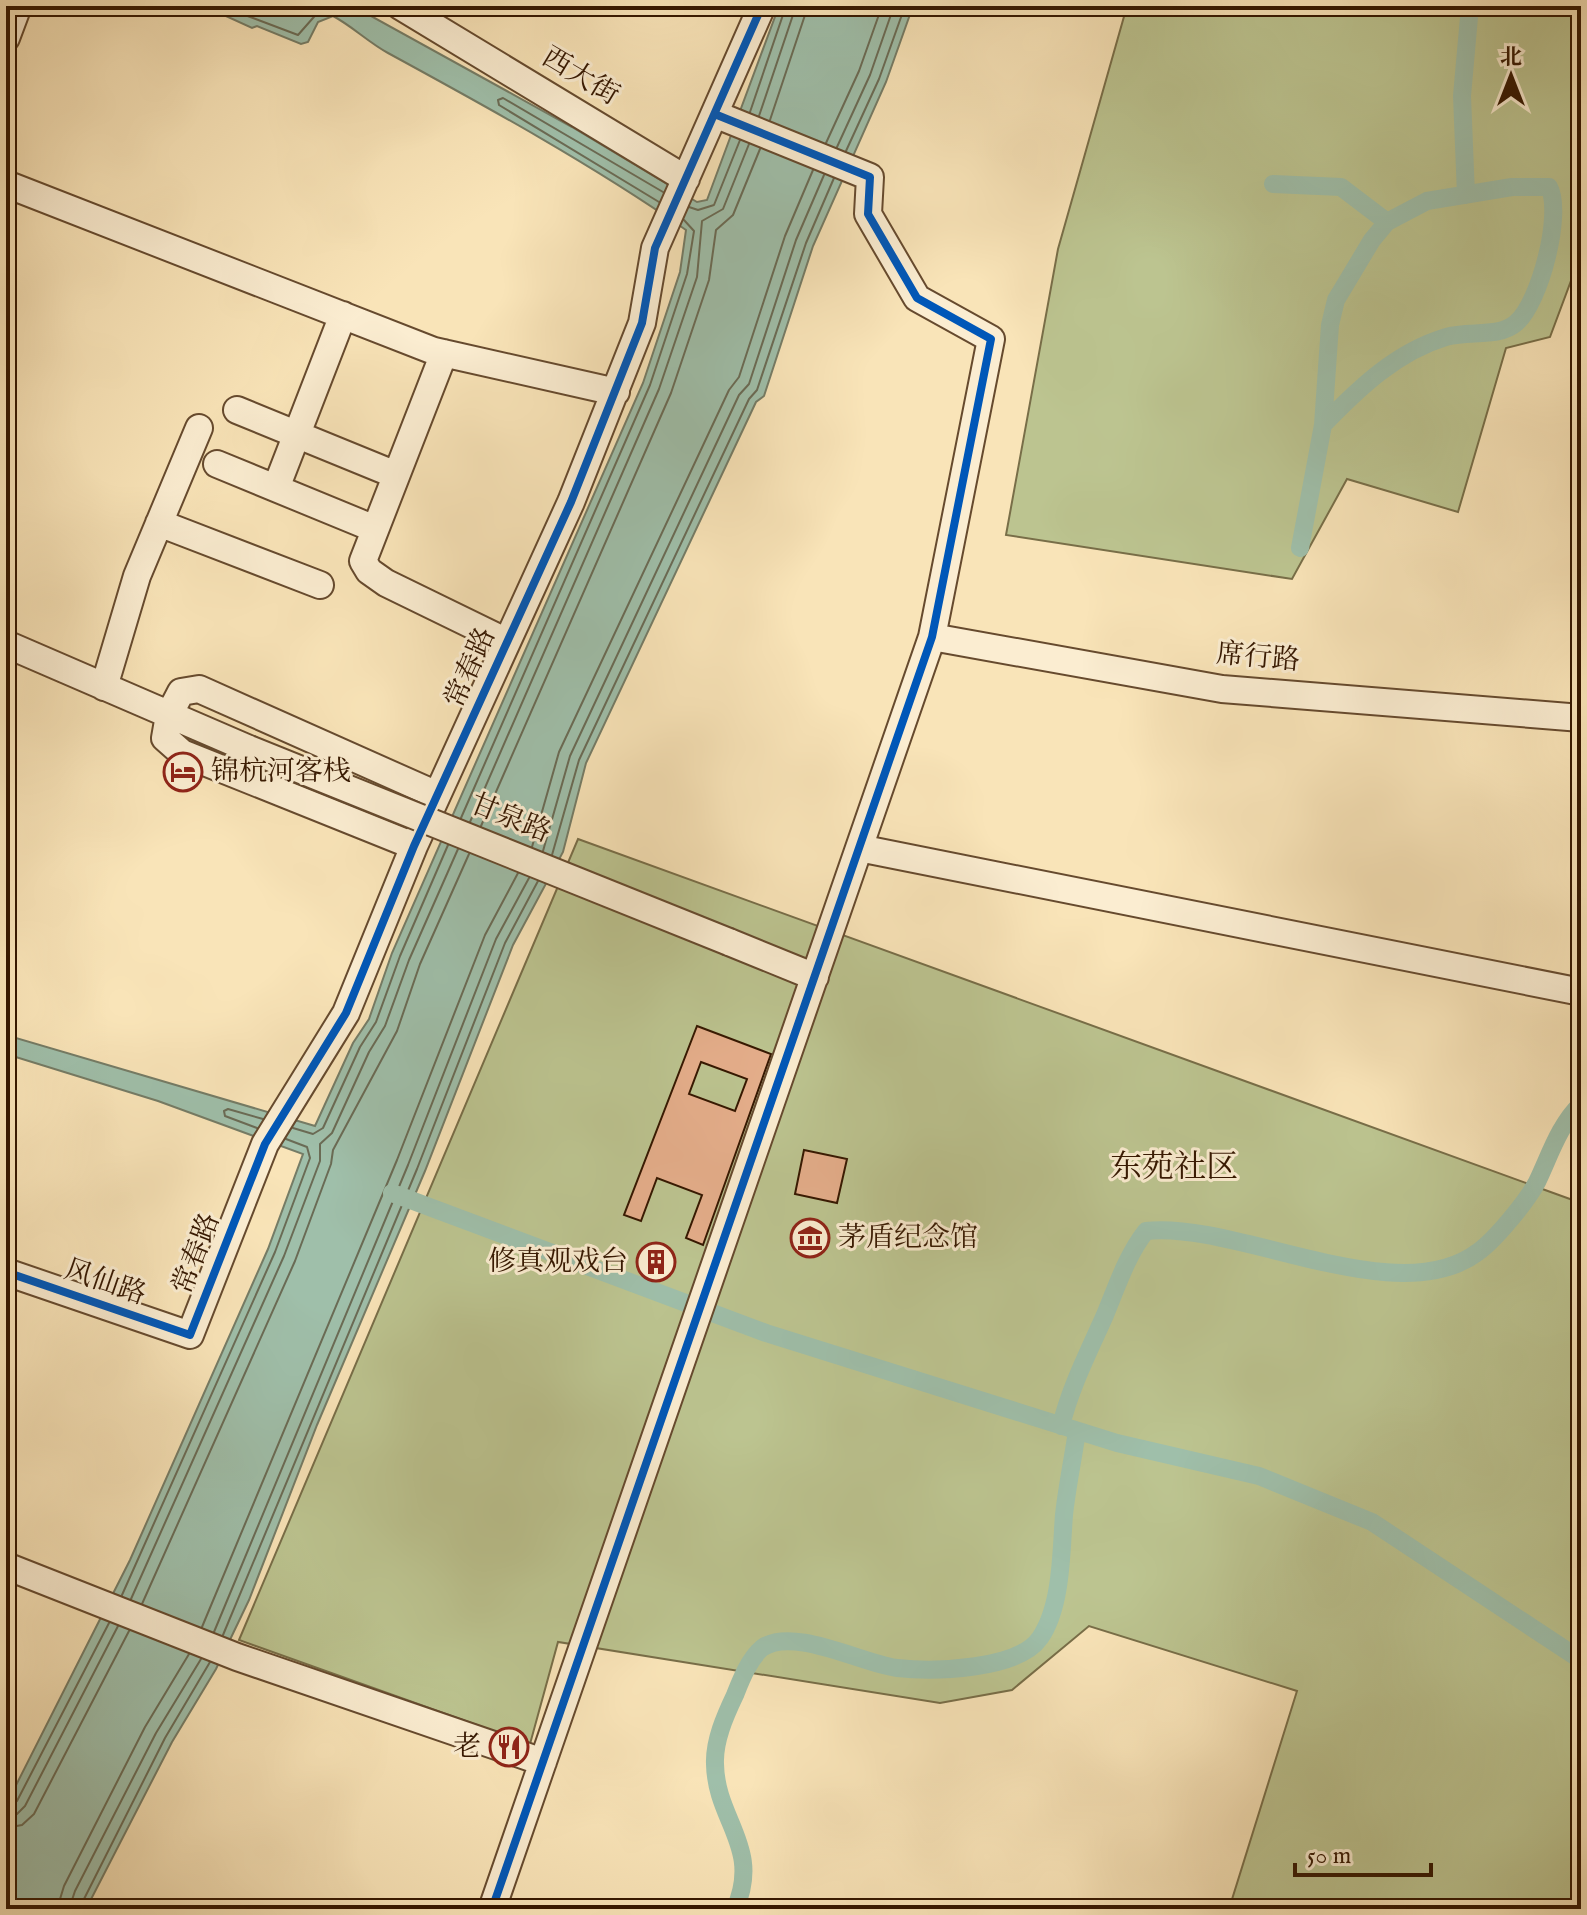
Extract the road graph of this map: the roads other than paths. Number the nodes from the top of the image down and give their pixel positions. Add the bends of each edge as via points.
1 (18, 6) edge
2 (400, 6) edge
3 (762, 6) edge
4 (6, 38) edge
5 (717, 115) junction
6 (684, 183) junction
7 (6, 184) edge
8 (343, 315) junction
9 (444, 353) junction
10 (616, 392) junction
11 (237, 410) dead end
12 (199, 428) dead end
13 (297, 434) junction
14 (217, 464) dead end
15 (396, 475) junction
16 (276, 488) junction
17 (159, 523) junction
18 (375, 529) junction
19 (320, 585) dead end
20 (932, 637) junction
21 (507, 642) junction
22 (6, 644) edge
23 (104, 687) junction
24 (169, 715) junction
25 (1581, 718) edge
26 (437, 795) junction
27 (414, 846) junction
28 (859, 848) junction
29 (815, 977) junction
30 (1581, 992) edge
31 (6, 1272) edge
32 (190, 1335) joint
33 (6, 1566) edge
34 (543, 1762) junction
35 (492, 1909) edge

1 - 4 street
2 - 6 street, 西大街
3 - 5 street, 常春路
5 - 6 street, 常春路
5 - 20 street via 870,177 868,214 917,298 991,339
6 - 10 street, 常春路 via 655,248 642,323
7 - 8 street
8 - 9 street
8 - 13 street
9 - 10 street
9 - 15 street
10 - 21 street, 常春路
11 - 13 street
12 - 17 street
13 - 15 street
13 - 16 street
14 - 16 street
15 - 18 street
16 - 18 street
17 - 19 street
17 - 23 street via 137,576
18 - 21 street via 363,561 369,571
20 - 25 street, 席行路 via 1222,689
20 - 28 street
21 - 26 street, 常春路
22 - 23 street, 甘泉路
23 - 24 street, 甘泉路
24 - 26 street via 181,692 199,689
24 - 27 street via 165,738 182,753
24 - 29 street, 甘泉路, bridge
26 - 27 street, 常春路
27 - 32 street, 常春路 via 346,1013 265,1144
28 - 29 street
28 - 30 street
29 - 34 street
31 - 32 street, 风仙路
33 - 34 street via 237,1657
34 - 35 street

